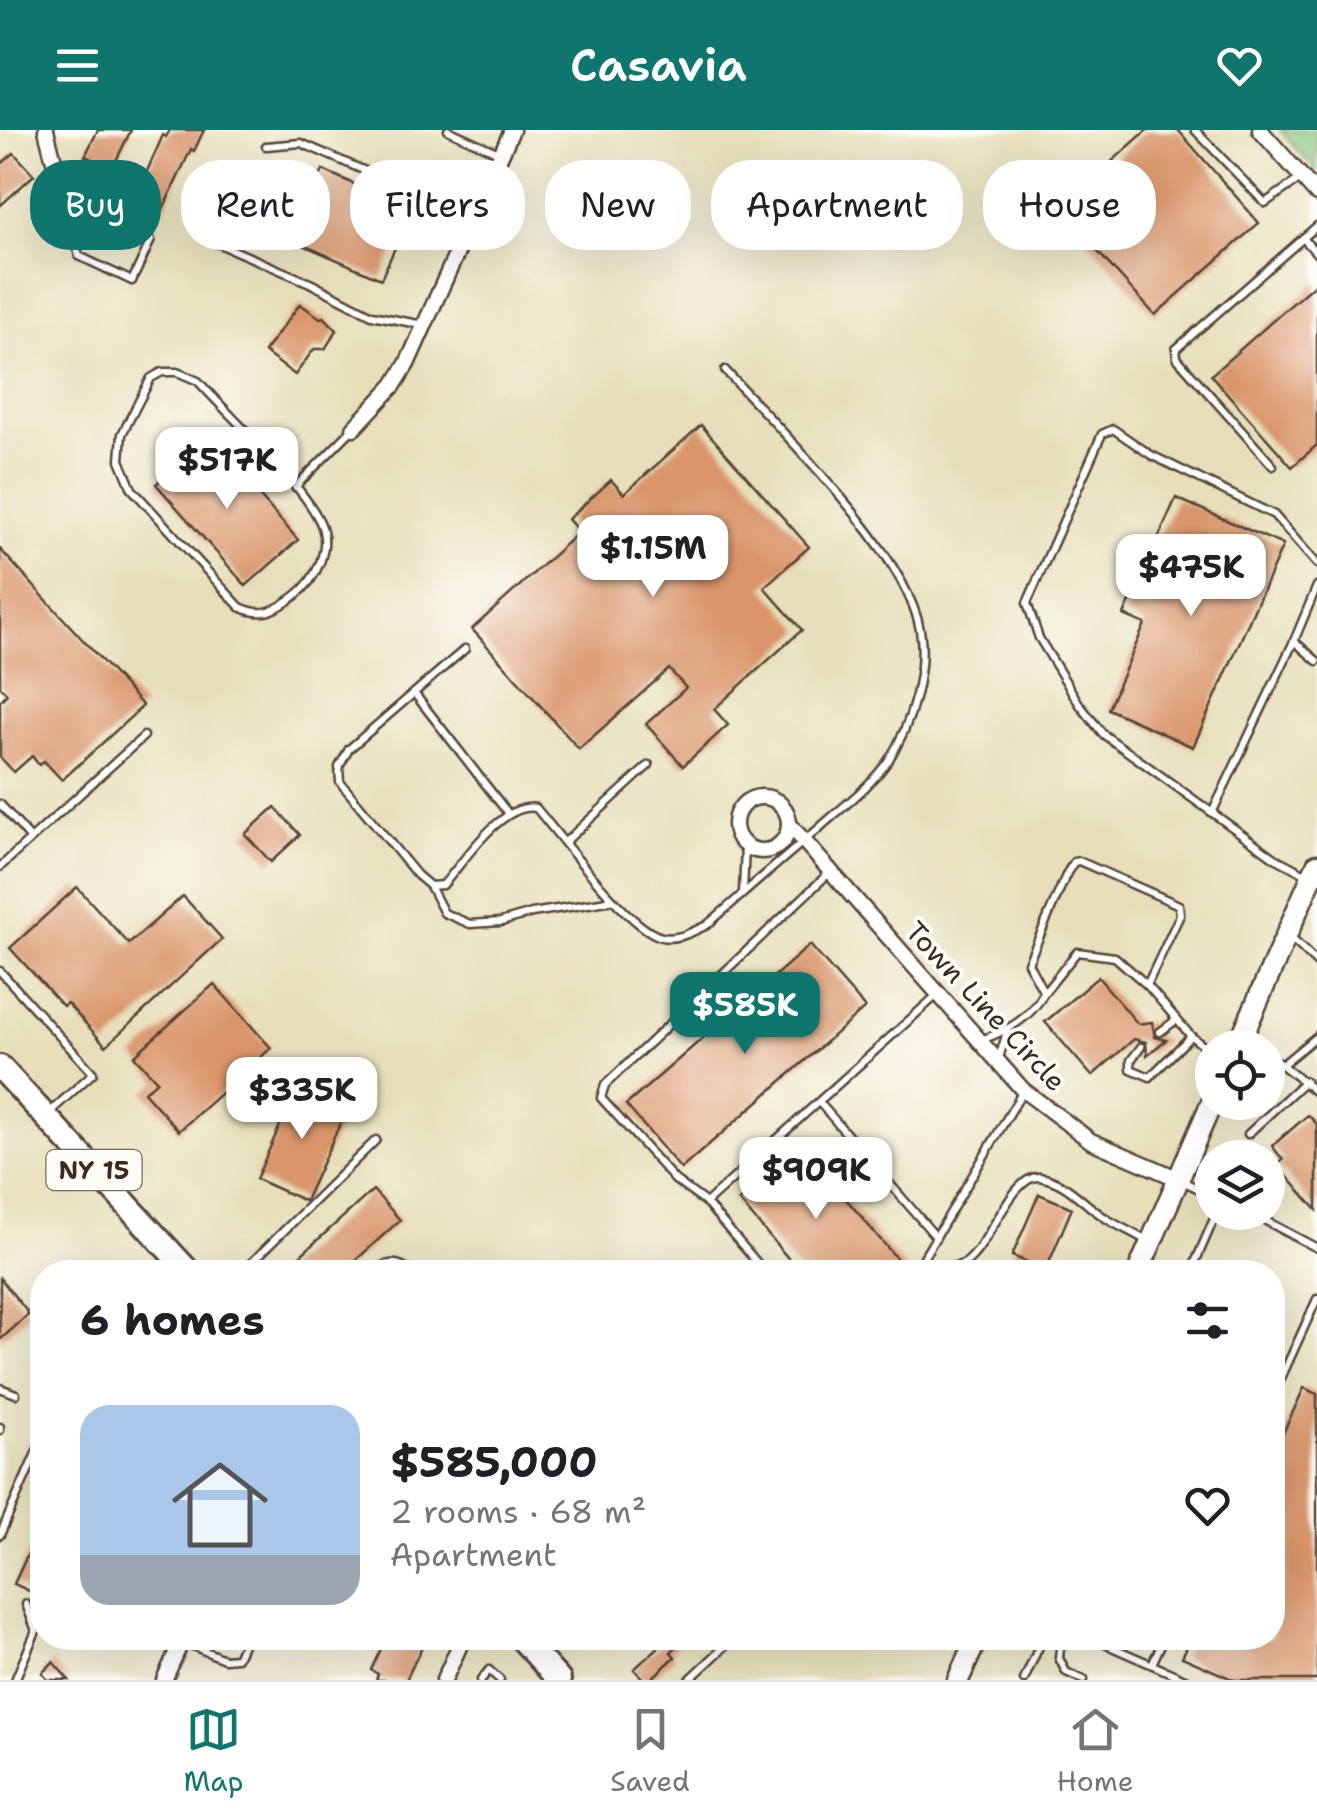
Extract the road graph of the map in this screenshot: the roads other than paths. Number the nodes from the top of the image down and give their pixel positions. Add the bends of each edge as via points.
1 (46, 130) edge
2 (448, 130) edge
3 (512, 130) edge
4 (1195, 130) edge
5 (1260, 130) edge
6 (266, 146) dead end
7 (501, 154) junction
8 (54, 160) edge
9 (498, 160) edge
10 (350, 164) edge
11 (1302, 177) junction
12 (1317, 194) edge
13 (68, 216) joint
14 (1317, 226) edge
15 (1303, 238) junction
16 (233, 250) edge
17 (457, 250) edge
18 (1317, 254) edge
19 (424, 325) junction
20 (725, 370) dead end
21 (354, 428) joint
22 (1273, 466) dead end
23 (295, 488) junction
24 (1317, 564) edge
25 (1317, 586) edge
26 (1294, 641) junction
27 (465, 649) dead end
28 (1317, 661) edge
29 (414, 693) junction
30 (144, 736) dead end
31 (649, 765) dead end
32 (0, 804) edge
33 (507, 812) junction
34 (1212, 813) junction
35 (789, 824) junction
36 (32, 839) junction
37 (804, 841) junction
38 (565, 842) junction
39 (744, 846) junction
40 (0, 867) edge
41 (831, 871) junction
42 (1314, 871) edge
43 (430, 886) junction
44 (743, 893) junction
45 (614, 900) junction
46 (1286, 934) junction
47 (1317, 963) edge
48 (0, 971) edge
49 (1147, 985) junction
50 (1044, 993) junction
51 (938, 994) junction
52 (1176, 1020) junction
53 (1248, 1030) edge
54 (1008, 1031) junction
55 (1160, 1032) dead end
56 (1191, 1036) junction
57 (1317, 1036) edge
58 (1195, 1039) edge
59 (980, 1041) junction
60 (1141, 1047) dead end
61 (998, 1061) junction
62 (1285, 1062) edge
63 (0, 1066) edge
64 (1285, 1066) edge
65 (1305, 1081) junction
66 (1023, 1090) junction
67 (1317, 1094) edge
68 (818, 1102) junction
69 (45, 1116) junction
70 (1204, 1120) edge
71 (1248, 1134) dead end
72 (376, 1140) dead end
73 (1178, 1180) junction
74 (1195, 1188) edge
75 (706, 1204) junction
76 (1209, 1230) edge
77 (1282, 1230) edge
78 (936, 1237) junction
79 (1151, 1243) junction
80 (1317, 1248) edge
81 (178, 1260) edge
82 (254, 1260) edge
83 (755, 1260) edge
84 (922, 1260) edge
85 (968, 1260) edge
86 (1143, 1260) edge
87 (1196, 1260) edge
88 (1317, 1299) edge
89 (1285, 1369) edge
90 (0, 1388) edge
91 (16, 1394) dead end
92 (30, 1467) edge
93 (0, 1535) edge
94 (26, 1604) dead end
95 (30, 1615) edge
96 (30, 1645) edge
97 (177, 1650) edge
98 (202, 1650) edge
99 (240, 1650) edge
100 (458, 1650) edge
101 (531, 1650) edge
102 (721, 1650) edge
103 (972, 1650) edge
104 (1038, 1650) edge
105 (1060, 1650) edge
106 (1120, 1650) edge
107 (1158, 1650) edge
108 (1152, 1664) junction
109 (555, 1678) edge
110 (15, 1680) edge
111 (164, 1680) edge
112 (444, 1680) edge
113 (481, 1680) edge
114 (500, 1680) edge
115 (689, 1680) edge
116 (958, 1680) edge
117 (1024, 1680) edge
118 (1084, 1680) edge
119 (1188, 1680) edge

1 - 8 street
2 - 7 lane
3 - 7 street
4 - 11 lane via 1264,203
5 - 11 street
6 - 10 lane via 301,143
7 - 9 street
11 - 12 street
13 - 13 lane via 80,256 132,281 150,240 91,210
14 - 15 lane
15 - 18 lane
15 - 22 lane via 1176,349
16 - 19 lane via 372,315
17 - 19 street
19 - 21 street via 394,385
20 - 37 lane via 883,550 910,596 920,631 919,681 889,759
21 - 23 lane
23 - 23 lane via 198,382 177,372 151,378 122,434 120,460 132,489 240,607 255,614 274,612 304,589 324,557 321,524
24 - 34 lane via 1274,515 1151,455 1114,428 1102,434 1027,603 1038,638 1103,734
25 - 26 lane
26 - 28 lane
26 - 34 lane
27 - 29 lane
29 - 33 lane
29 - 43 lane via 349,749 340,782
30 - 36 lane
31 - 38 lane
32 - 36 lane
33 - 38 lane via 536,808
33 - 43 lane via 443,884
34 - 42 lane via 1276,858
35 - 37 street, Town Line Circle
35 - 39 street via 777,847 760,852
35 - 39 street, Town Line Circle via 776,801 749,800 734,822
36 - 40 lane
37 - 41 street, Town Line Circle
37 - 44 lane
38 - 45 lane
39 - 44 lane
41 - 51 street, Town Line Circle
41 - 75 lane via 605,1085 601,1098 675,1180
42 - 46 street
43 - 45 lane via 444,913 470,924
44 - 45 lane via 683,937 645,930
46 - 47 lane
46 - 53 street
48 - 69 lane via 93,1073
49 - 50 lane via 1115,957 1077,952
49 - 50 lane via 1179,906 1079,861 1066,873 1028,963
49 - 52 lane
50 - 54 lane
51 - 59 street, Town Line Circle
51 - 68 lane
52 - 55 lane
52 - 56 lane
54 - 59 lane
54 - 61 lane
56 - 58 lane
56 - 60 lane via 1150,1077 1131,1068
57 - 62 lane
59 - 61 street, Town Line Circle
61 - 66 street, Town Line Circle
63 - 69 main road, NY 15
64 - 65 lane
65 - 67 lane
65 - 71 lane
66 - 73 street, Town Line Circle via 1091,1141
66 - 78 lane
68 - 75 lane
68 - 78 lane
69 - 81 main road, NY 15
70 - 73 street
72 - 82 lane
73 - 74 lane
73 - 79 street
75 - 83 lane
76 - 87 lane
77 - 80 lane
78 - 84 lane
79 - 85 lane via 1073,1191 1038,1177 1019,1187
79 - 86 street
88 - 89 lane
90 - 91 lane
92 - 93 lane
94 - 95 lane
96 - 110 lane
97 - 111 street
98 - 99 lane via 224,1658 236,1658
100 - 112 street
101 - 109 main road
102 - 115 lane
103 - 116 street
104 - 117 lane
105 - 118 lane via 1066,1672
106 - 108 lane
107 - 108 lane
108 - 119 lane
113 - 114 lane via 489,1670

